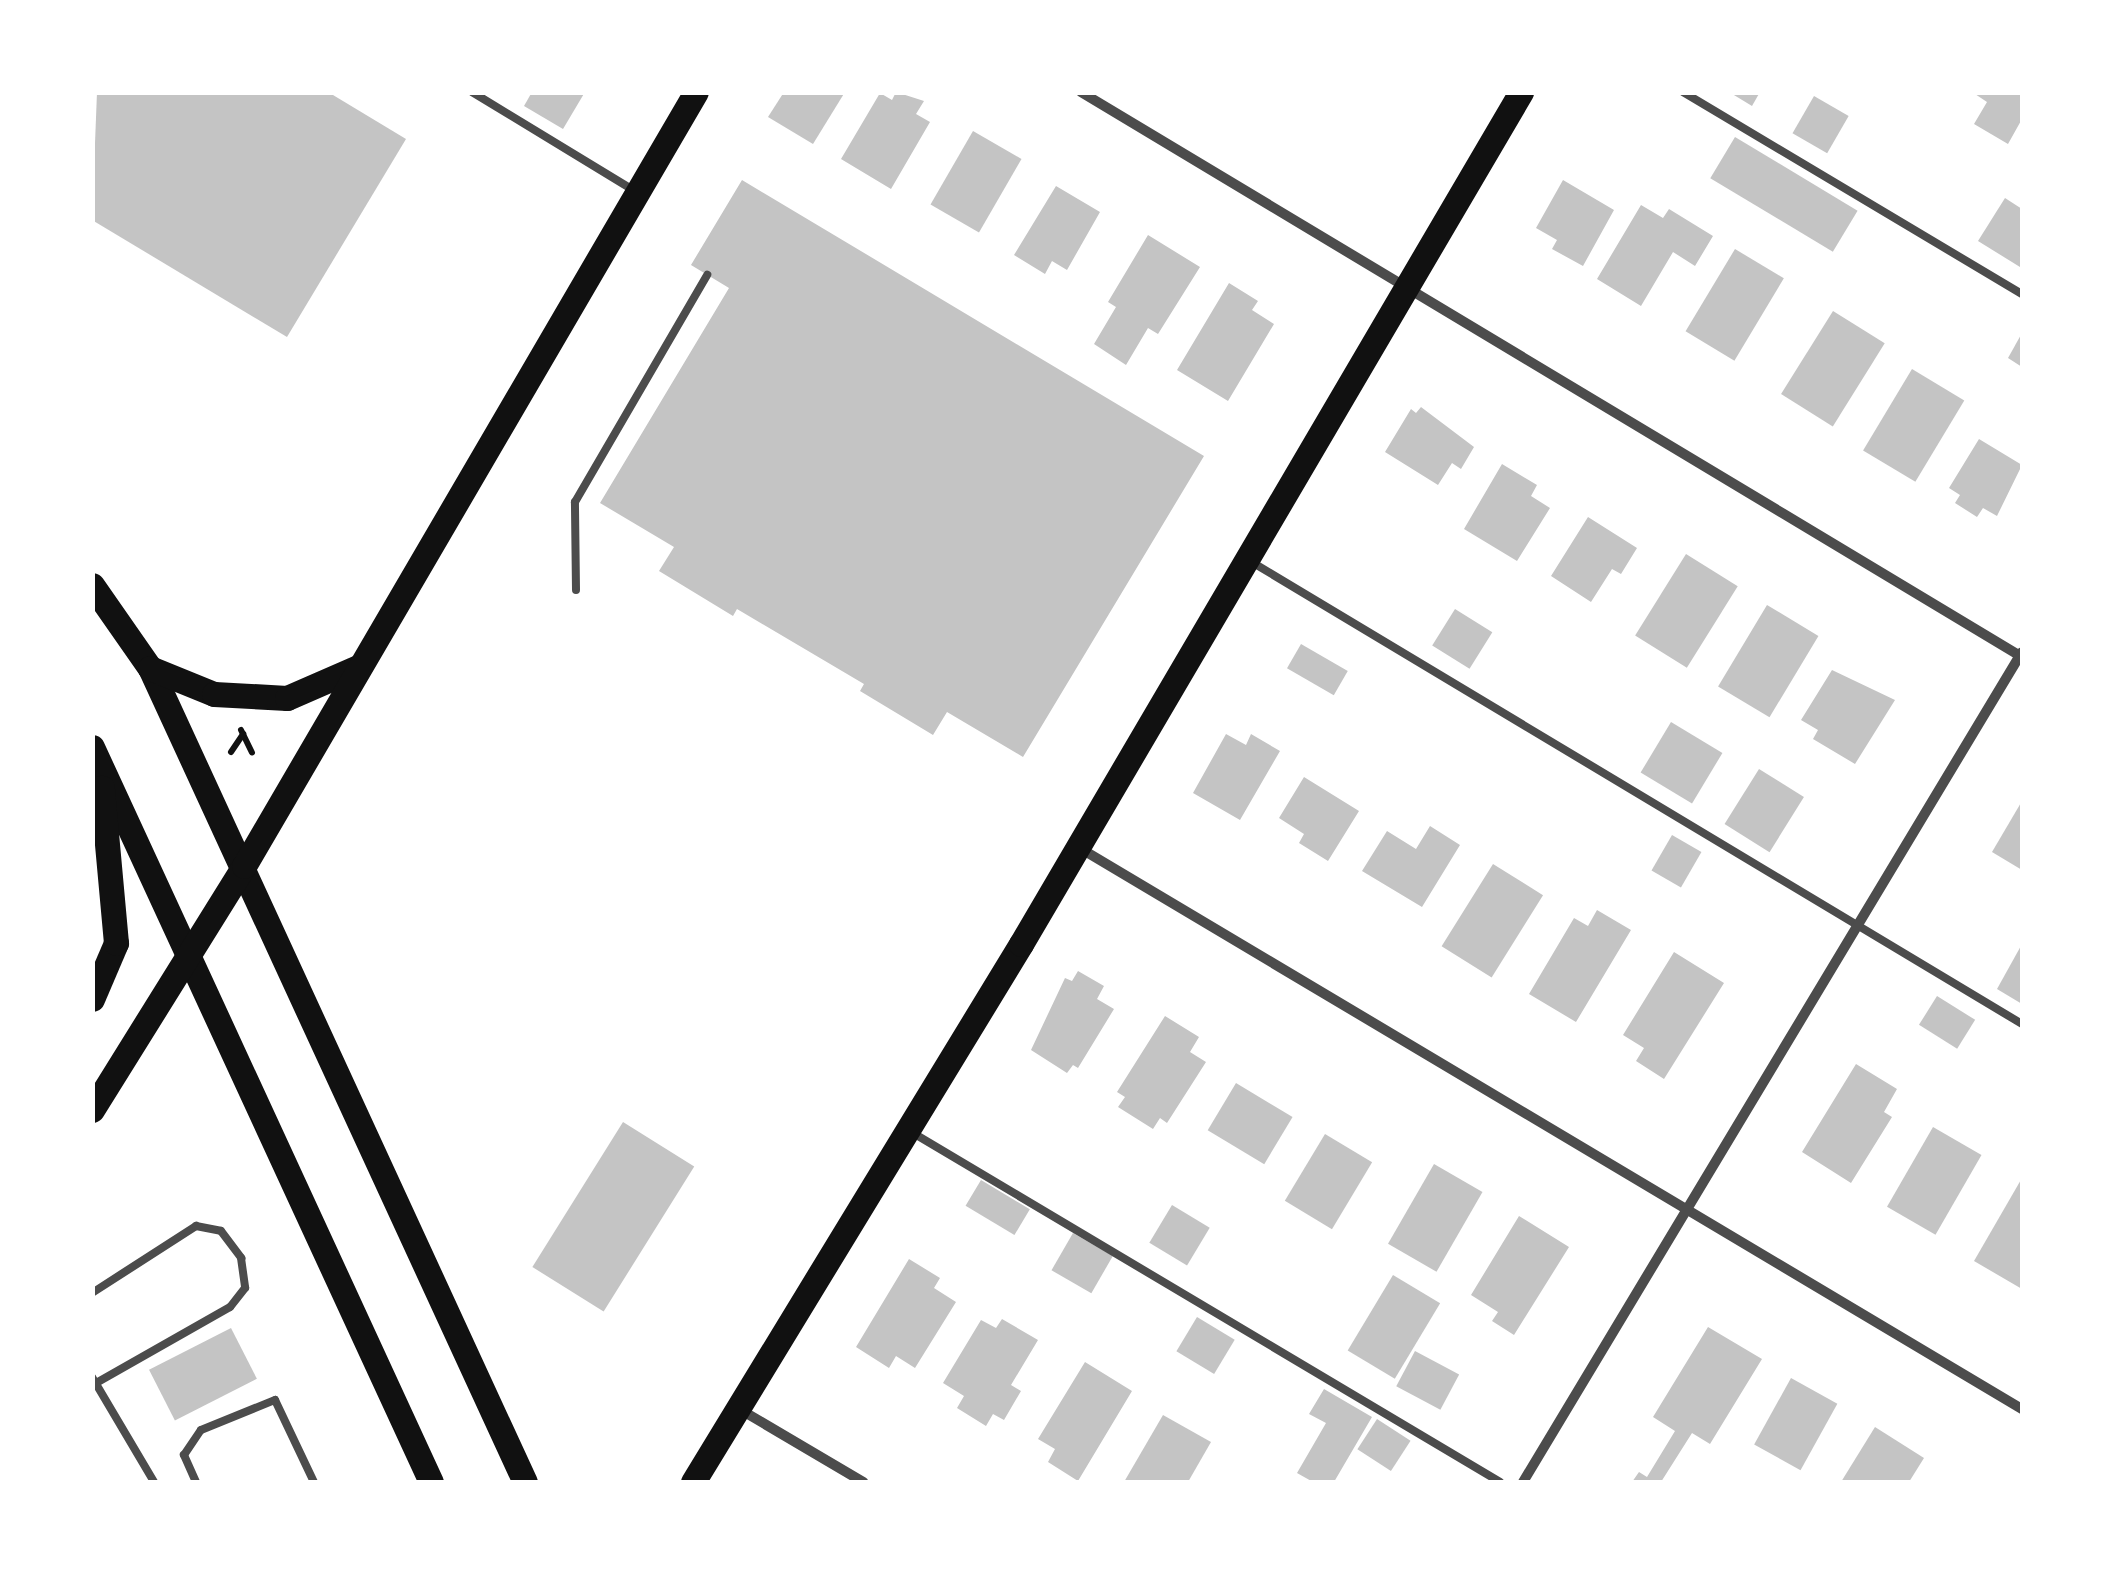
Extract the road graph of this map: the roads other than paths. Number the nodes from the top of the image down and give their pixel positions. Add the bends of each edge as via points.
1 (472, 92) edge
2 (696, 92) edge
3 (1081, 92) edge
4 (1521, 92) edge
5 (1683, 92) edge
6 (638, 192) junction
7 (707, 275) dead end
8 (1406, 288) junction
9 (2022, 294) edge
10 (1246, 558) junction
11 (92, 586) edge
12 (576, 590) dead end
13 (2021, 654) edge
14 (150, 668) junction
15 (358, 668) junction
16 (95, 752) edge
17 (1078, 847) junction
18 (244, 866) junction
19 (1857, 924) junction
20 (186, 960) junction
21 (92, 999) edge
22 (2022, 1024) edge
23 (92, 1110) edge
24 (910, 1130) junction
25 (1684, 1212) junction
26 (92, 1293) edge
27 (94, 1380) edge
28 (2022, 1409) edge
29 (741, 1410) junction
30 (427, 1481) edge
31 (154, 1482) edge
32 (196, 1482) edge
33 (314, 1482) edge
34 (526, 1482) edge
35 (694, 1482) edge
36 (864, 1482) edge
37 (1500, 1482) edge
38 (1523, 1482) edge

1 - 6 lane
2 - 6 main road
3 - 8 street
4 - 8 main road
5 - 9 lane
6 - 15 main road
7 - 12 lane via 575,502
8 - 10 main road
8 - 13 street
10 - 17 main road
10 - 19 lane
11 - 14 main road
13 - 19 street
14 - 15 main road via 214,694 287,698
14 - 18 main road
15 - 18 main road
16 - 20 main road
16 - 21 main road via 114,878 116,943
17 - 24 main road
17 - 25 street
18 - 20 main road
18 - 34 main road
19 - 22 lane
19 - 25 street
20 - 23 main road
20 - 30 main road
24 - 29 main road
24 - 37 lane
25 - 28 street
25 - 38 street
26 - 27 lane via 196,1226 221,1231 241,1258 244,1288 230,1306
27 - 31 lane
29 - 35 main road
29 - 36 street
32 - 33 lane via 184,1455 201,1430 275,1400

